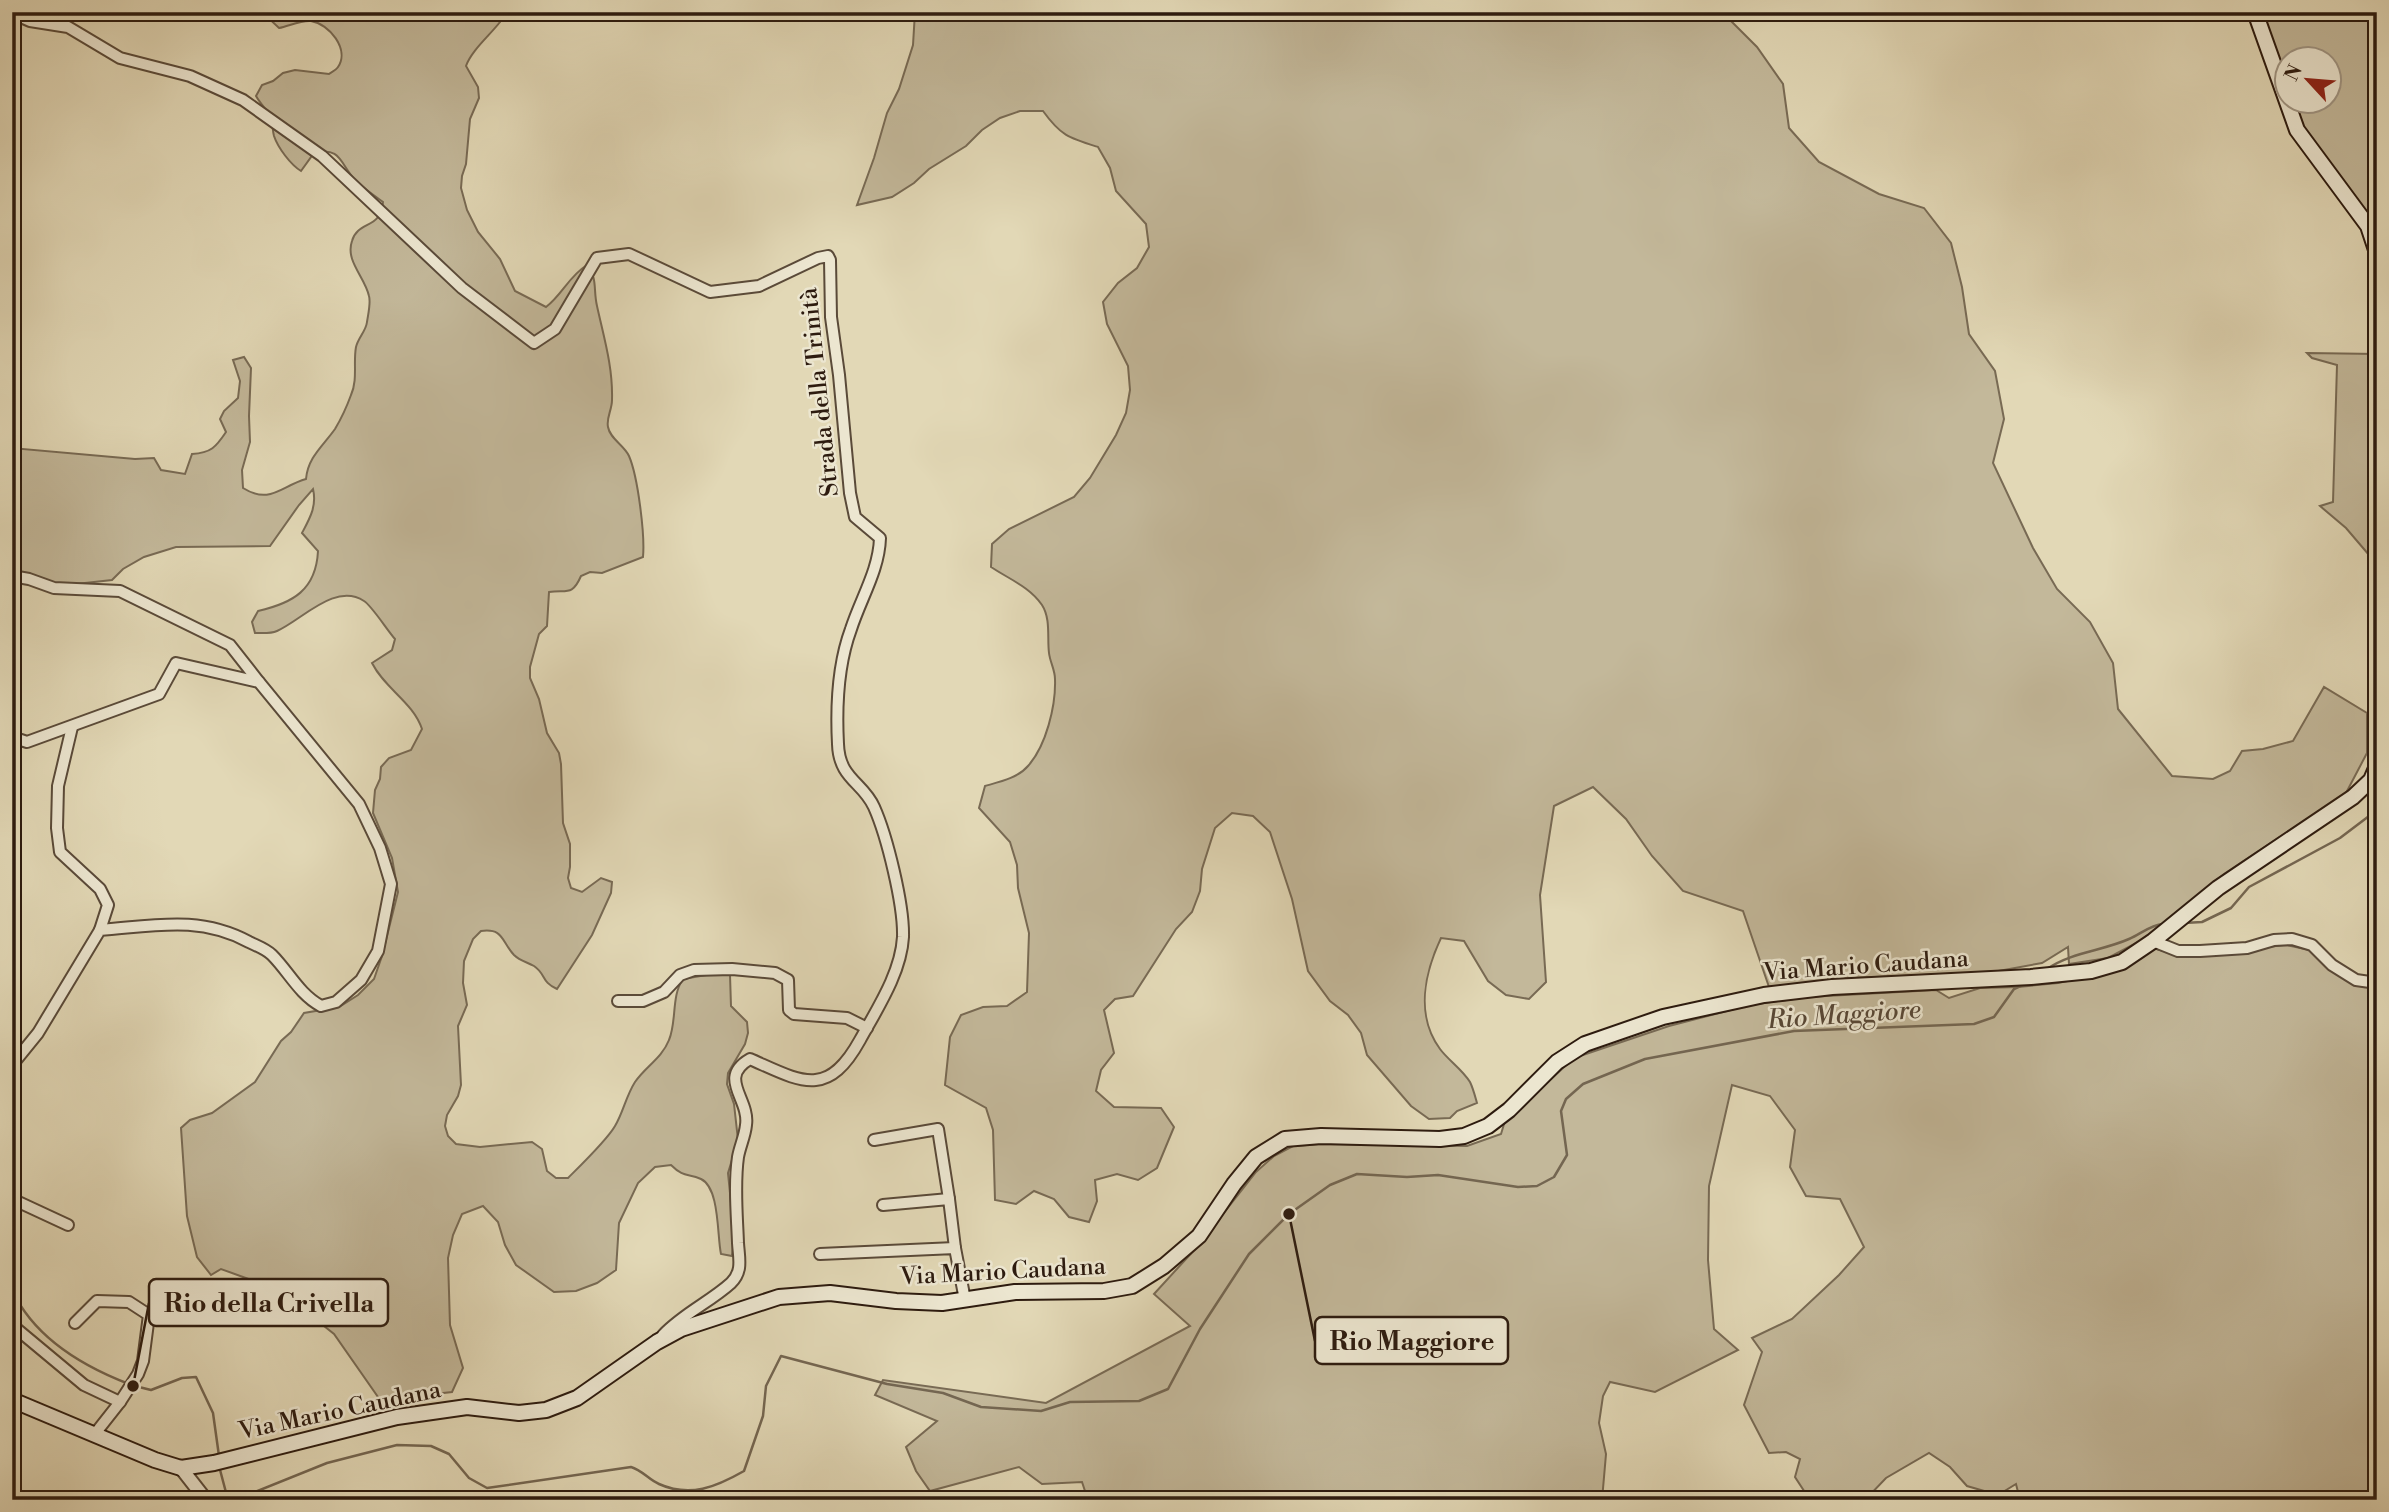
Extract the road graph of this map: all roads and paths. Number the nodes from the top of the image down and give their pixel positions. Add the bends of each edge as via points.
1 (2255, 12) edge
2 (12, 13) edge
3 (2377, 253) edge
4 (12, 576) edge
5 (259, 682) junction
6 (72, 726) junction
7 (12, 737) edge
8 (2377, 766) edge
9 (100, 930) junction
10 (2153, 942) junction
11 (2377, 983) edge
12 (618, 1001) dead end
13 (867, 1028) junction
14 (12, 1065) edge
15 (874, 1140) dead end
16 (12, 1199) edge
17 (948, 1199) junction
18 (883, 1205) dead end
19 (68, 1225) dead end
20 (955, 1248) junction
21 (821, 1254) dead end
22 (965, 1300) junction
23 (75, 1324) dead end
24 (12, 1325) edge
25 (657, 1342) junction
26 (12, 1400) edge
27 (120, 1402) junction
28 (94, 1435) junction
29 (181, 1468) junction
30 (206, 1500) edge

1 - 3 main road via 2297,130 2368,226
2 - 13 street, Strada della Trinità via 68,27 120,58 190,76 243,100 322,156 462,288 534,343 555,329 597,258 629,254 709,292 759,286 828,256 850,493 855,517 880,538 876,565 843,653 838,745 845,771 874,807 895,875 903,937 896,968
4 - 5 street via 54,588 120,591 230,645
5 - 6 street via 176,663 159,694
5 - 9 street via 359,804 380,848 391,884 388,905 378,951 361,980 336,1002 321,1006 309,1000 271,954 212,926 167,923
6 - 7 street via 27,742
6 - 9 street via 58,786 60,852 100,889 108,905
8 - 10 main road, Via Mario Caudana via 2371,780 2353,797 2218,888
9 - 14 street via 38,1033
10 - 11 street via 2178,951 2200,951 2292,939 2312,945 2356,980
10 - 22 main road, Via Mario Caudana via 2122,961 2091,971 1832,987 1763,995 1664,1017 1585,1044 1557,1062 1488,1126 1464,1136 1285,1139 1256,1157 1199,1236 1132,1286 1104,1291 1015,1292
12 - 13 street via 643,1001 694,970 775,973 788,980 789,1010 794,1014 847,1018
13 - 25 street, Strada della Trinità via 839,1069 818,1081 799,1081 750,1059 740,1065 734,1078 746,1124 736,1185 740,1270 731,1283 678,1320
15 - 17 street via 938,1129
16 - 19 street
17 - 18 street
17 - 20 street
20 - 21 street
20 - 22 street
22 - 25 main road, Via Mario Caudana via 896,1301 830,1293 779,1297 681,1328
23 - 27 street via 97,1301 129,1302 149,1315 143,1361
24 - 27 street via 84,1385
25 - 29 main road, Via Mario Caudana via 576,1398 546,1410 519,1413 467,1407 397,1417
26 - 28 main road, Via Mario Caudana
27 - 28 street
28 - 29 main road, Via Mario Caudana
29 - 30 street

